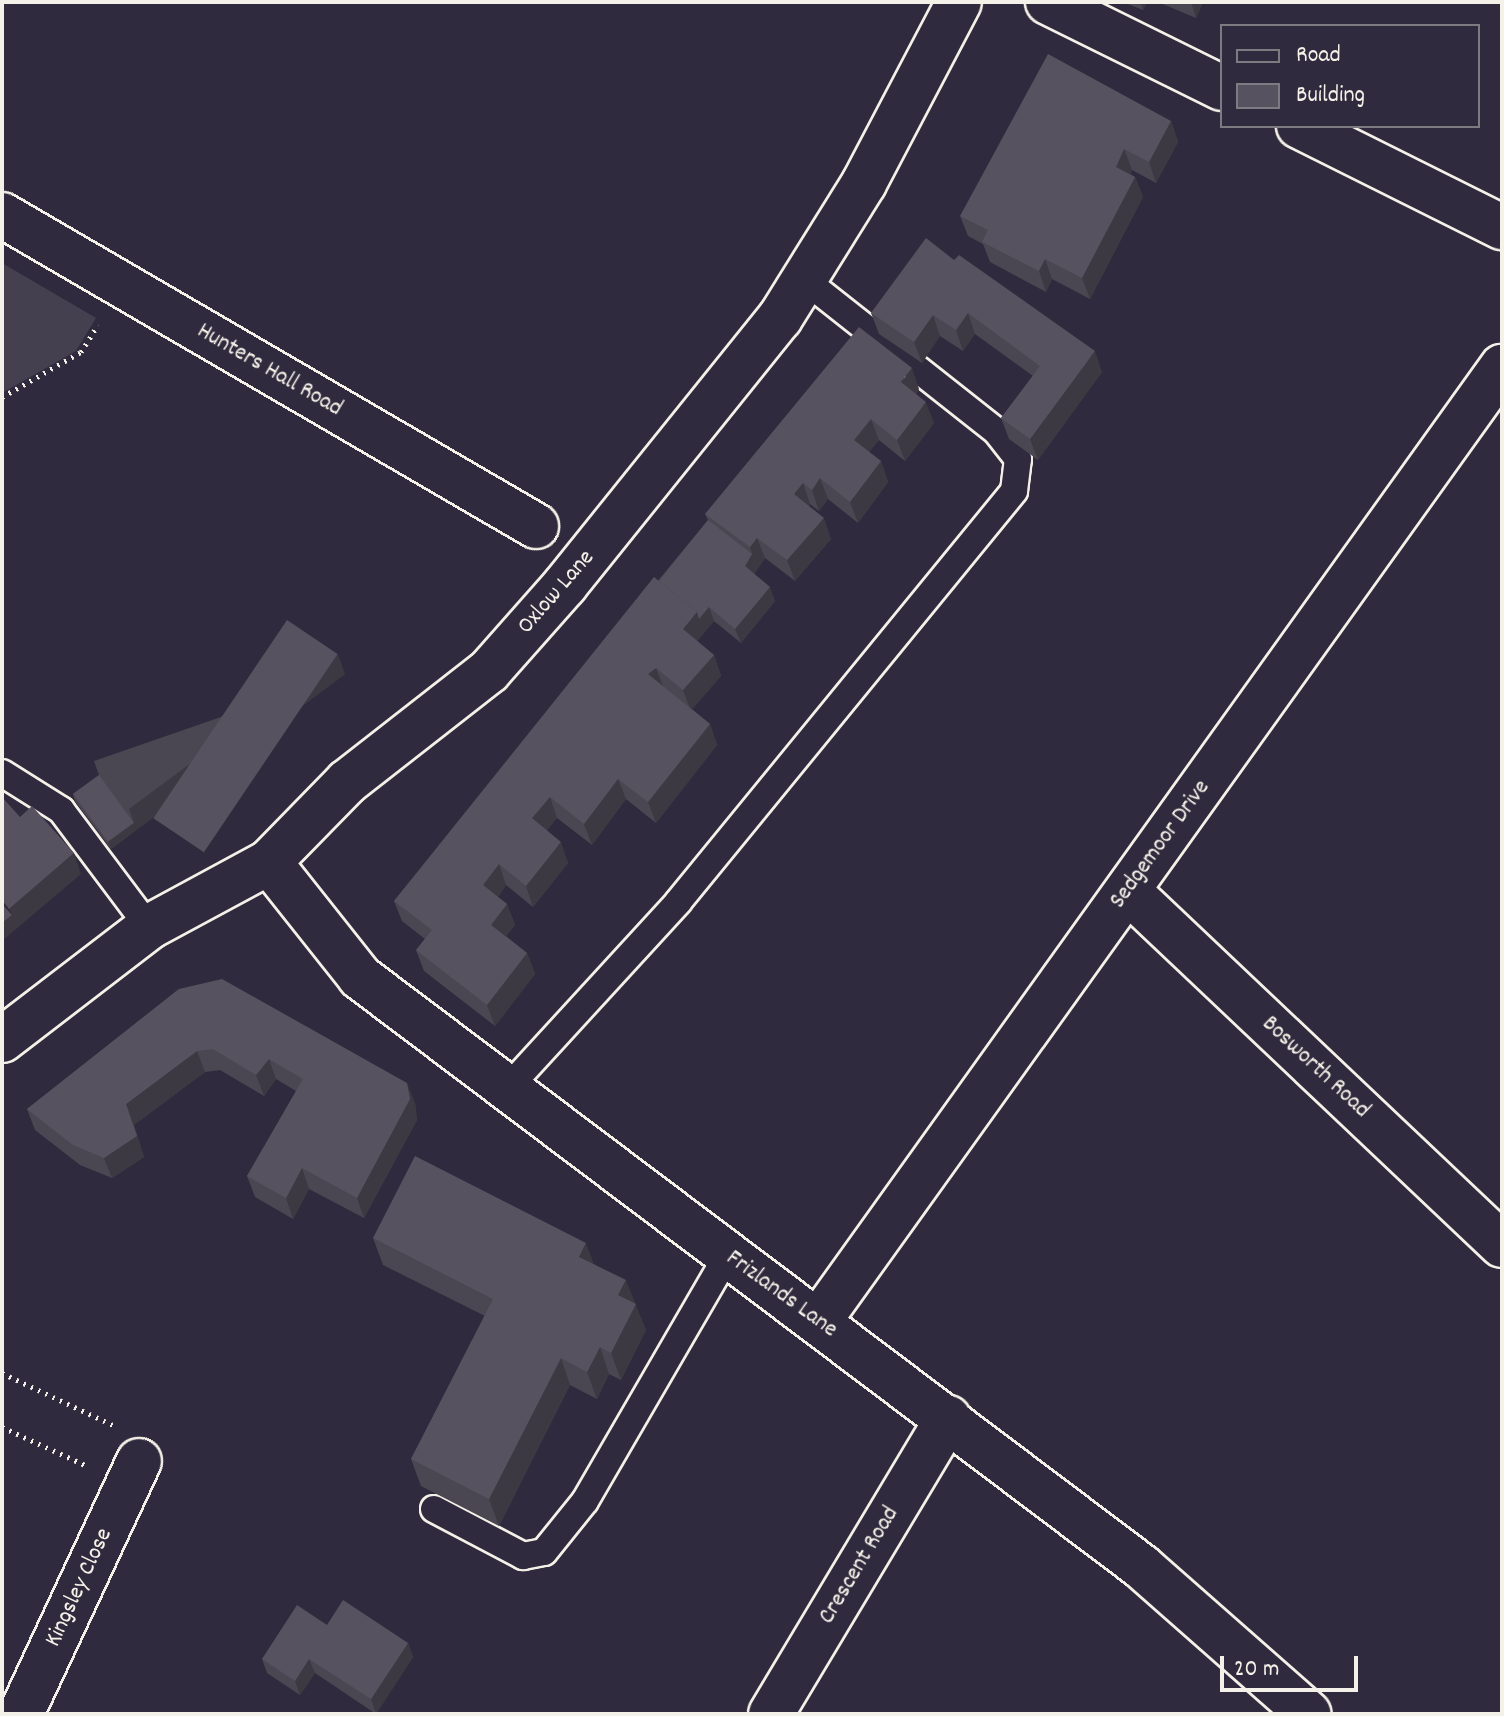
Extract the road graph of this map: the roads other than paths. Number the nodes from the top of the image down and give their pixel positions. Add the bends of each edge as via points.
1 (959, 2) edge
2 (1048, 2) edge
3 (1220, 87) edge
4 (1303, 128) edge
5 (2, 215) edge
6 (1502, 227) edge
7 (806, 281) junction
8 (1502, 367) edge
9 (536, 526) dead end
10 (2, 773) edge
11 (269, 862) junction
12 (1128, 891) junction
13 (149, 927) junction
14 (2, 1040) edge
15 (506, 1090) junction
16 (1502, 1245) edge
17 (727, 1256) junction
18 (818, 1322) junction
19 (948, 1418) junction
20 (134, 1473) road end
21 (434, 1509) edge
22 (21, 1714) edge
23 (771, 1714) edge
24 (1309, 1714) edge

1 - 7 street, Oxlow Lane
2 - 3 street
4 - 6 street
5 - 9 street, Hunters Hall Road
7 - 11 street, Oxlow Lane via 584,562 489,671 347,782
7 - 15 lane via 996,431 1018,459 1014,491 678,902
8 - 12 street, Sedgemoor Drive
10 - 13 lane via 61,810
11 - 13 street, Oxlow Lane
11 - 15 street, Frizlands Lane via 360,977
12 - 16 street, Bosworth Road
12 - 18 street, Sedgemoor Drive
13 - 14 street, Oxlow Lane
15 - 17 street, Frizlands Lane
17 - 18 street, Frizlands Lane
17 - 21 lane via 585,1501 544,1552 523,1556
18 - 19 street, Frizlands Lane
19 - 23 street, Crescent Road
19 - 24 street, Frizlands Lane via 1142,1567
20 - 22 street, Kingsley Close

